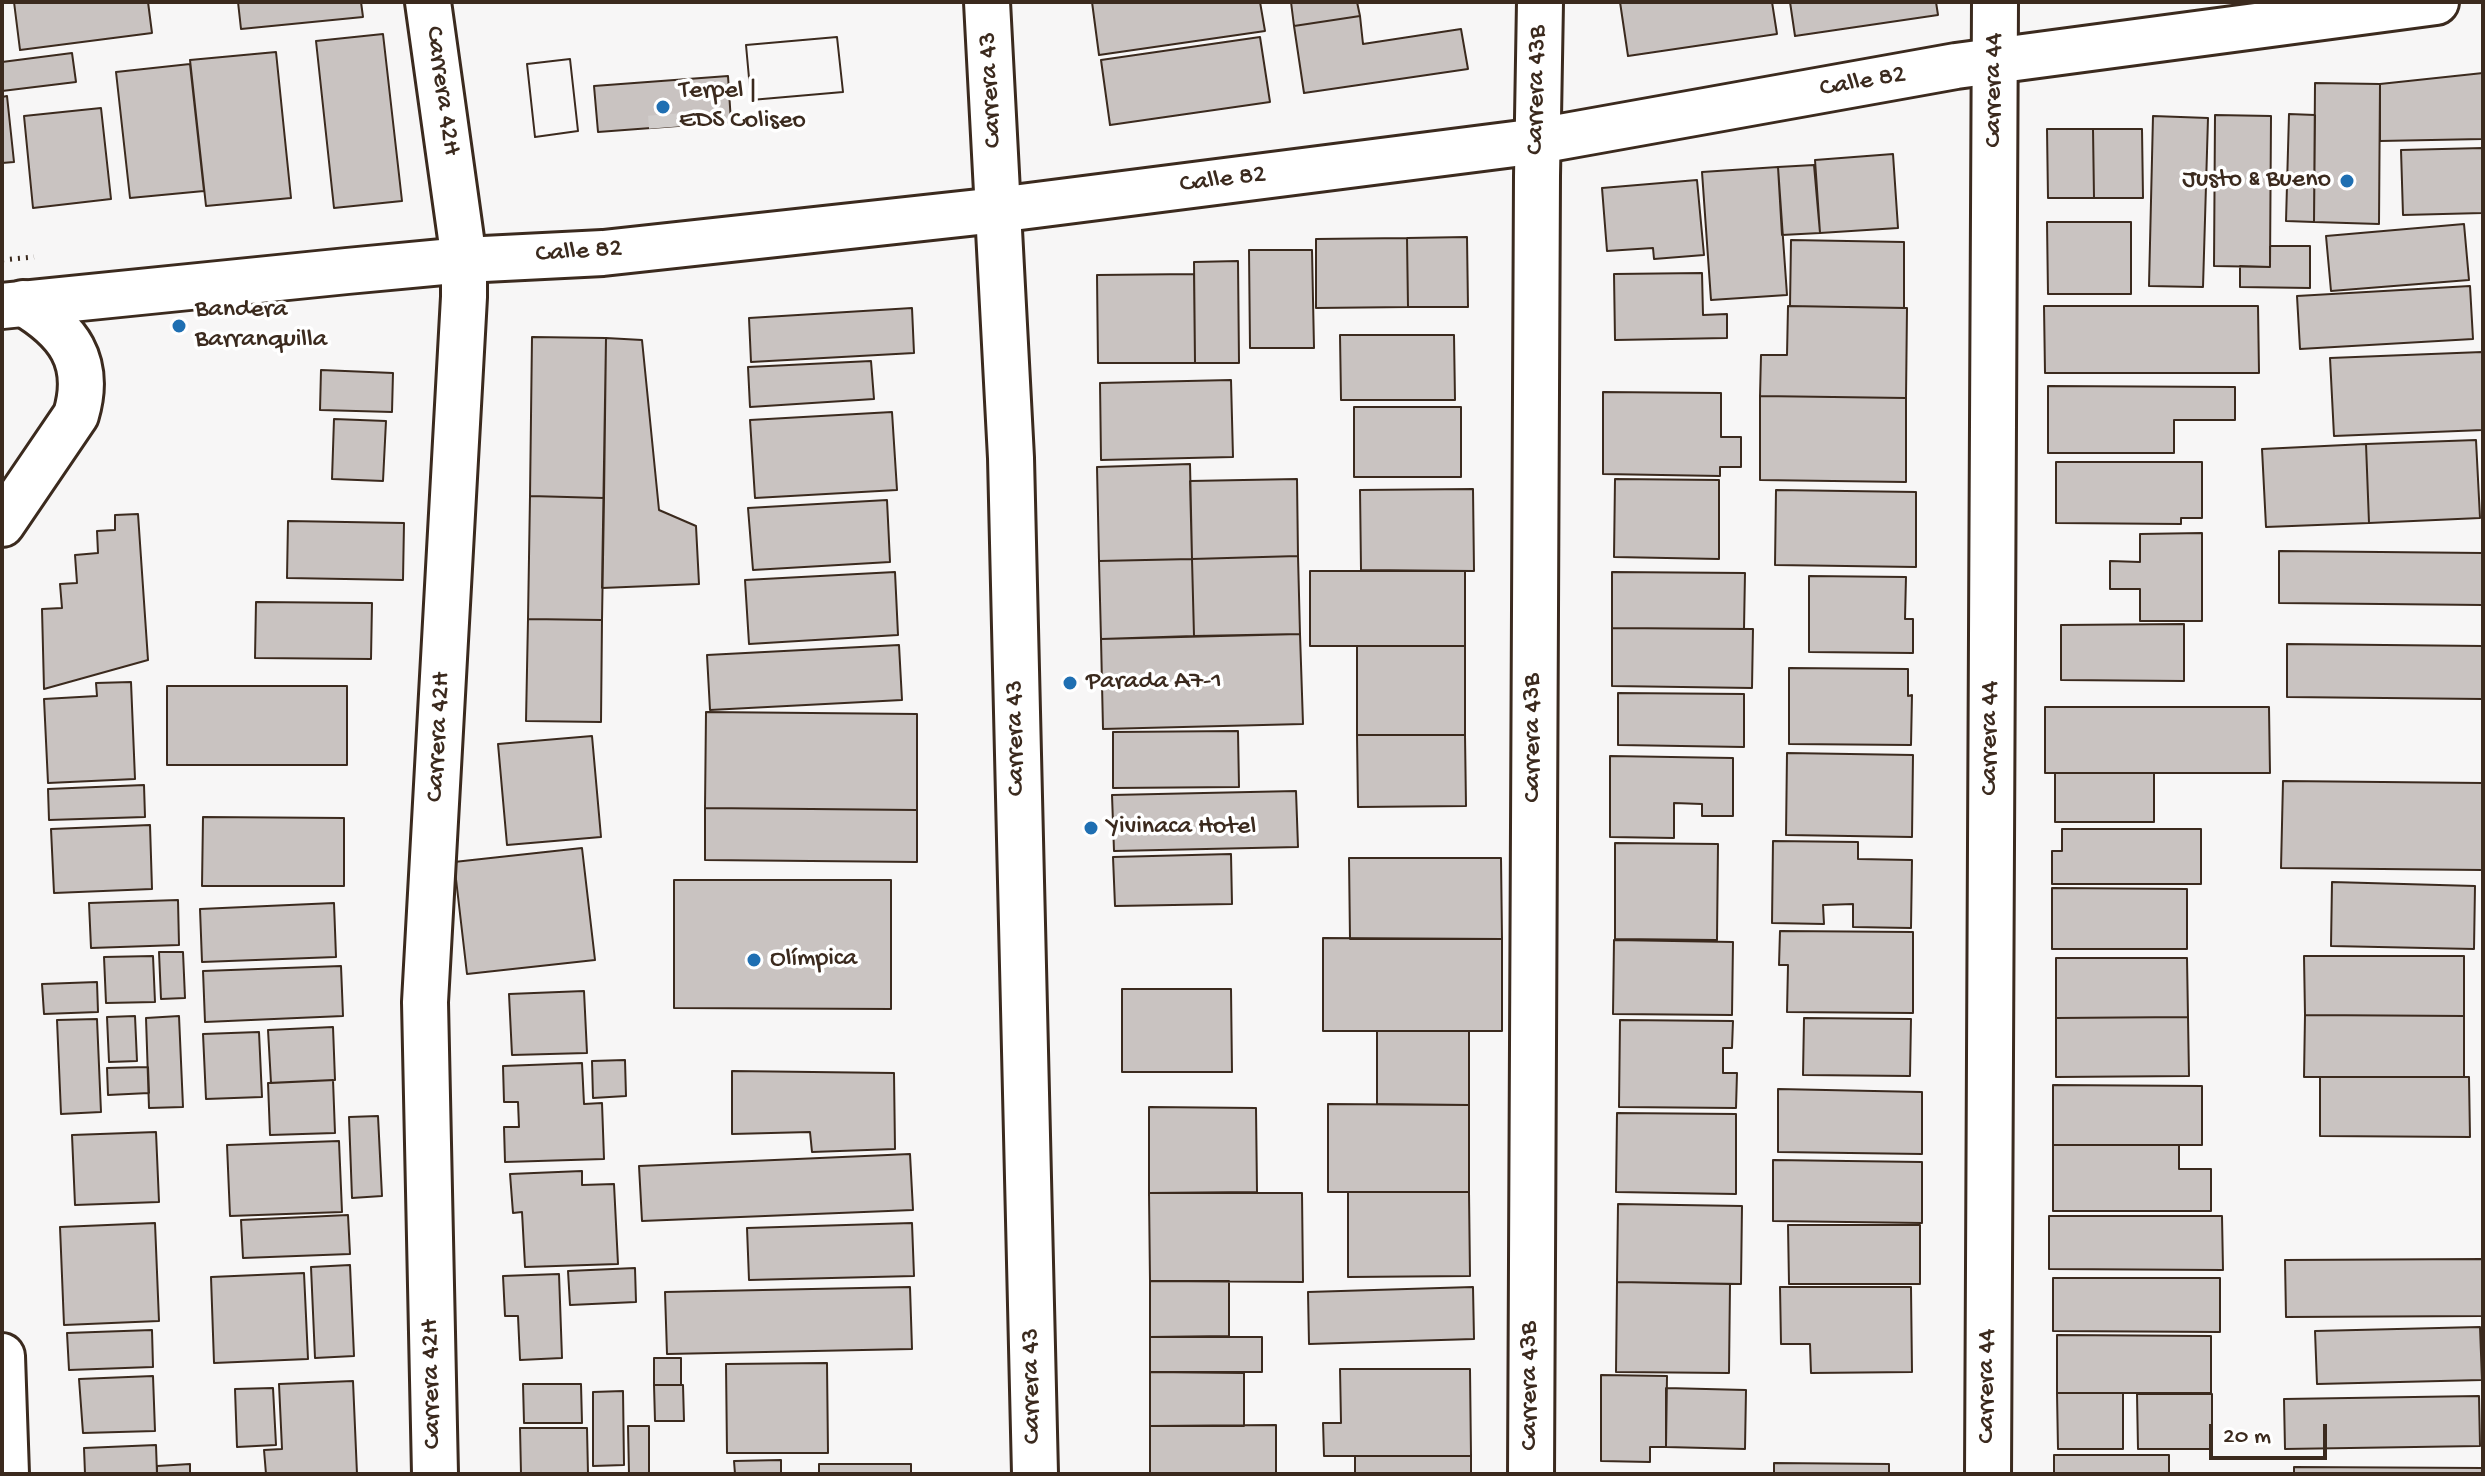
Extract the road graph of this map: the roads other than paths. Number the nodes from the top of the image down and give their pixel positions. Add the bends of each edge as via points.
1 (428, 2) edge
2 (987, 2) edge
3 (1540, 2) edge
4 (1995, 2) edge
5 (2436, 2) edge
6 (1994, 61) junction
7 (1538, 141) junction
8 (997, 210) junction
9 (464, 260) junction
10 (12, 304) edge
11 (2, 524) edge
12 (2, 1356) edge
13 (6, 1474) edge
14 (435, 1474) edge
15 (1035, 1474) edge
16 (1531, 1474) edge
17 (1988, 1474) edge

1 - 9 street, Carrera 42H
2 - 8 street, Carrera 43
3 - 7 street, Carrera 43B
4 - 6 street, Carrera 44
5 - 6 street, Calle 82
6 - 7 street, Calle 82
6 - 17 street, Carrera 44
7 - 8 street, Calle 82
7 - 16 street, Carrera 43B
8 - 9 street, Calle 82 via 603,253
8 - 15 street, Carrera 43 via 1011,458
9 - 10 street, Calle 82
9 - 14 street, Carrera 42H via 425,1002
10 - 11 street via 53,323 74,349 81,399 76,415
12 - 13 street

